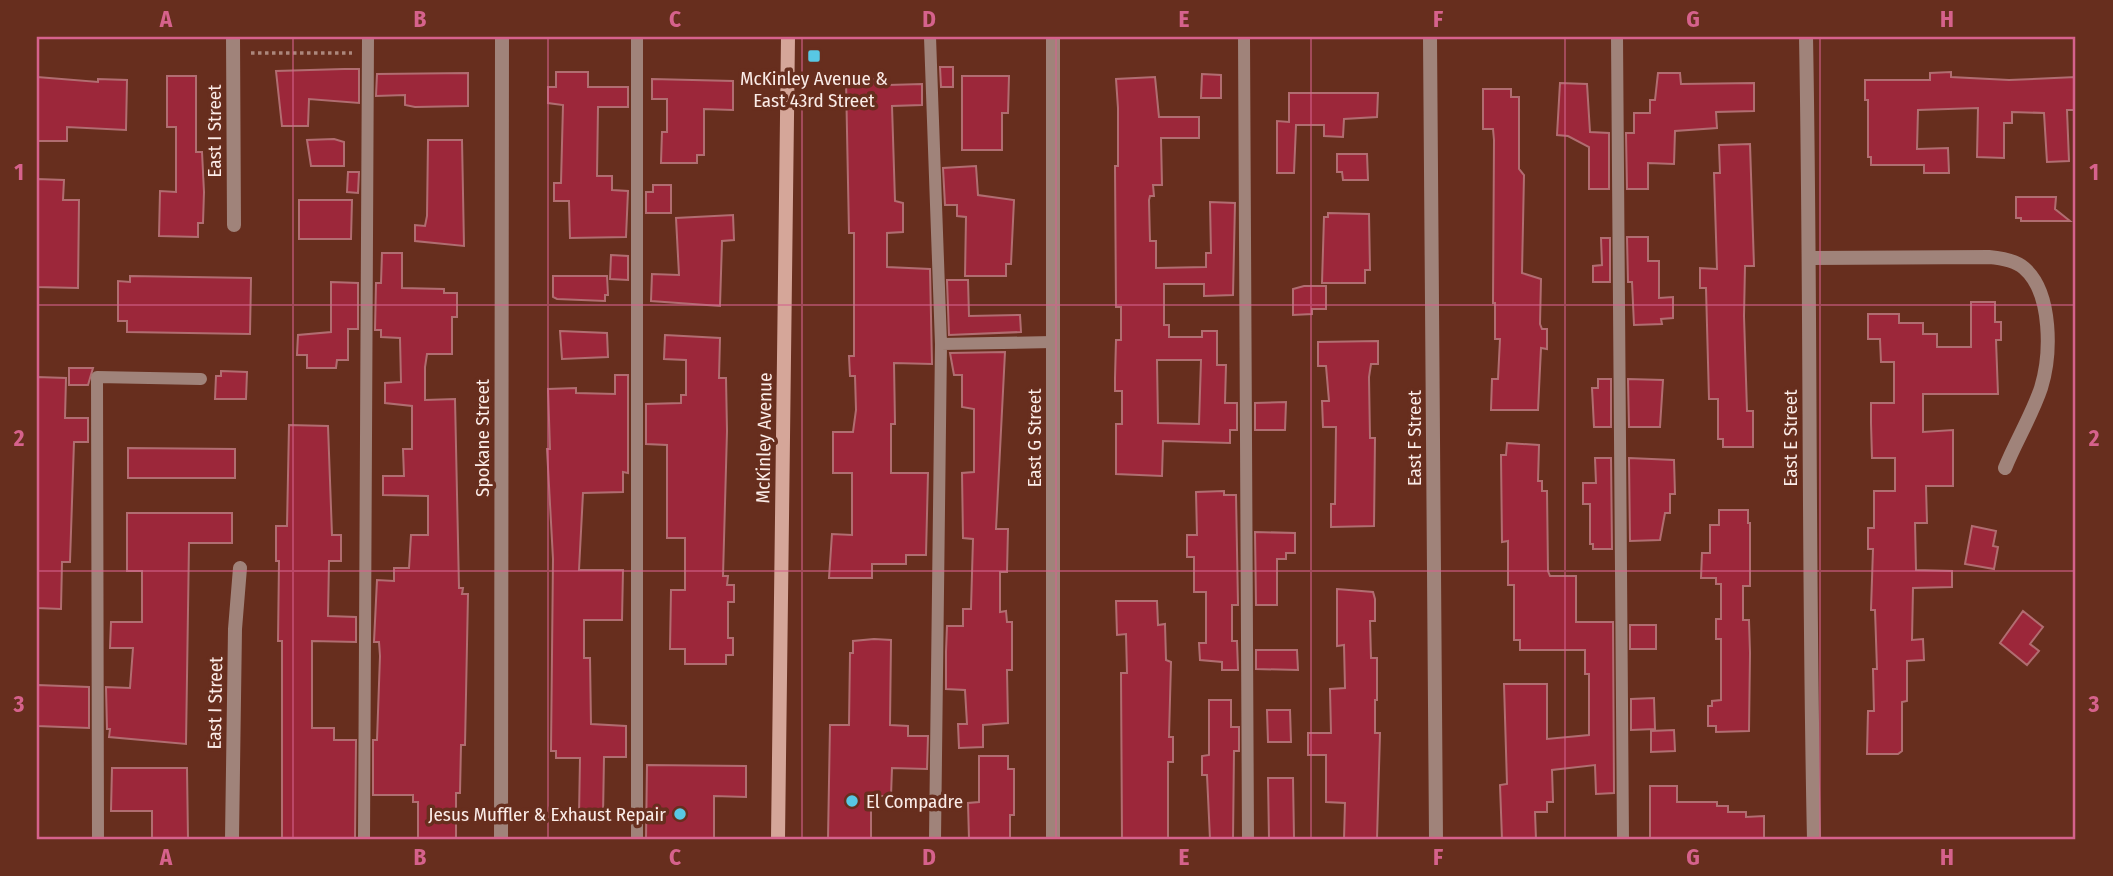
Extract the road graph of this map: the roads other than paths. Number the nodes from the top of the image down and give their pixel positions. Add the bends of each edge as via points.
1 (233, 37) edge
2 (368, 37) edge
3 (502, 37) edge
4 (637, 37) edge
5 (788, 37) edge
6 (930, 37) edge
7 (1053, 37) edge
8 (1244, 37) edge
9 (1430, 37) edge
10 (1617, 37) edge
11 (1806, 37) edge
12 (233, 225) dead end
13 (1811, 258) junction
14 (1053, 342) junction
15 (941, 344) junction
16 (201, 379) dead end
17 (2005, 468) dead end
18 (240, 568) dead end
19 (98, 839) edge
20 (232, 839) edge
21 (364, 839) edge
22 (501, 839) edge
23 (637, 839) edge
24 (778, 839) edge
25 (936, 839) edge
26 (1054, 839) edge
27 (1248, 839) edge
28 (1436, 839) edge
29 (1623, 839) edge
30 (1814, 839) edge

1 - 12 street, East I Street
2 - 21 lane
3 - 22 street, Spokane Street
4 - 23 lane
5 - 24 main road, McKinley Avenue
6 - 15 lane
7 - 14 street, East G Street
8 - 27 lane
9 - 28 street, East F Street
10 - 29 lane
11 - 13 street, East E Street
13 - 17 street via 1989,257 2025,269 2043,305 2046,361 2040,390
13 - 30 street, East E Street via 1809,590
14 - 15 lane
14 - 26 street, East G Street
15 - 25 lane
16 - 19 lane via 97,377
18 - 20 street, East I Street

